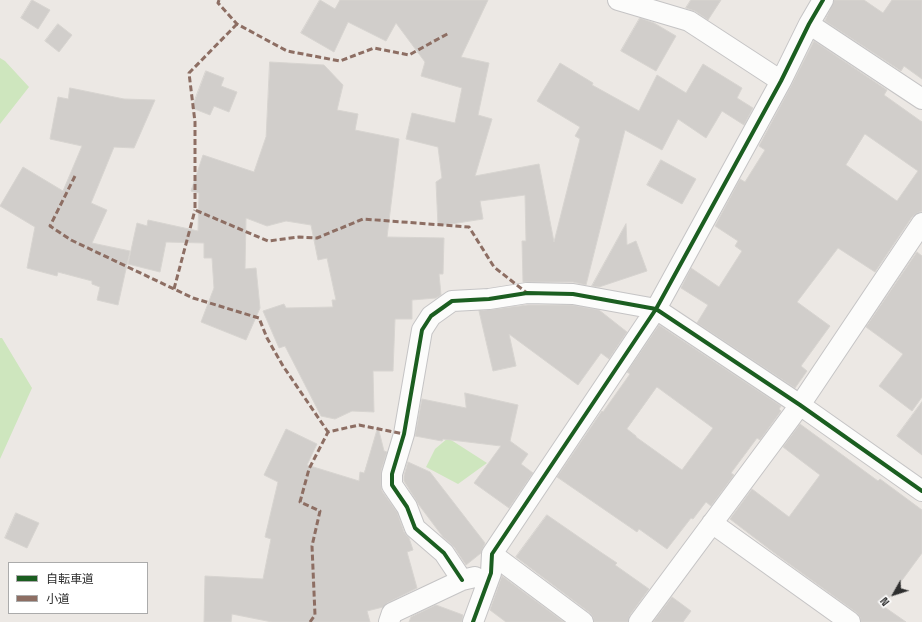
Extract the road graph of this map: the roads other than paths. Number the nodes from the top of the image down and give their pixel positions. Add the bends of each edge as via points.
1 (618, 0) edge
2 (823, 0) edge
3 (809, 24) junction
4 (781, 81) junction
5 (922, 100) edge
6 (922, 224) edge
7 (656, 309) junction
8 (800, 406) junction
9 (922, 491) edge
10 (712, 523) junction
11 (491, 563) junction
12 (462, 580) junction
13 (389, 622) edge
14 (473, 622) edge
15 (583, 622) edge
16 (638, 622) edge
17 (850, 622) edge

1 - 4 street via 689,21
2 - 3 street
3 - 4 street
3 - 5 street
4 - 7 street
6 - 8 street
7 - 8 street
7 - 11 street
7 - 12 street via 573,294 527,293 452,301 431,316 422,330 404,434 392,474 392,485 407,507 415,528 444,553
8 - 9 street
8 - 10 street
10 - 16 street
10 - 17 street
11 - 12 street
11 - 14 street
11 - 15 street
12 - 13 street via 392,613

